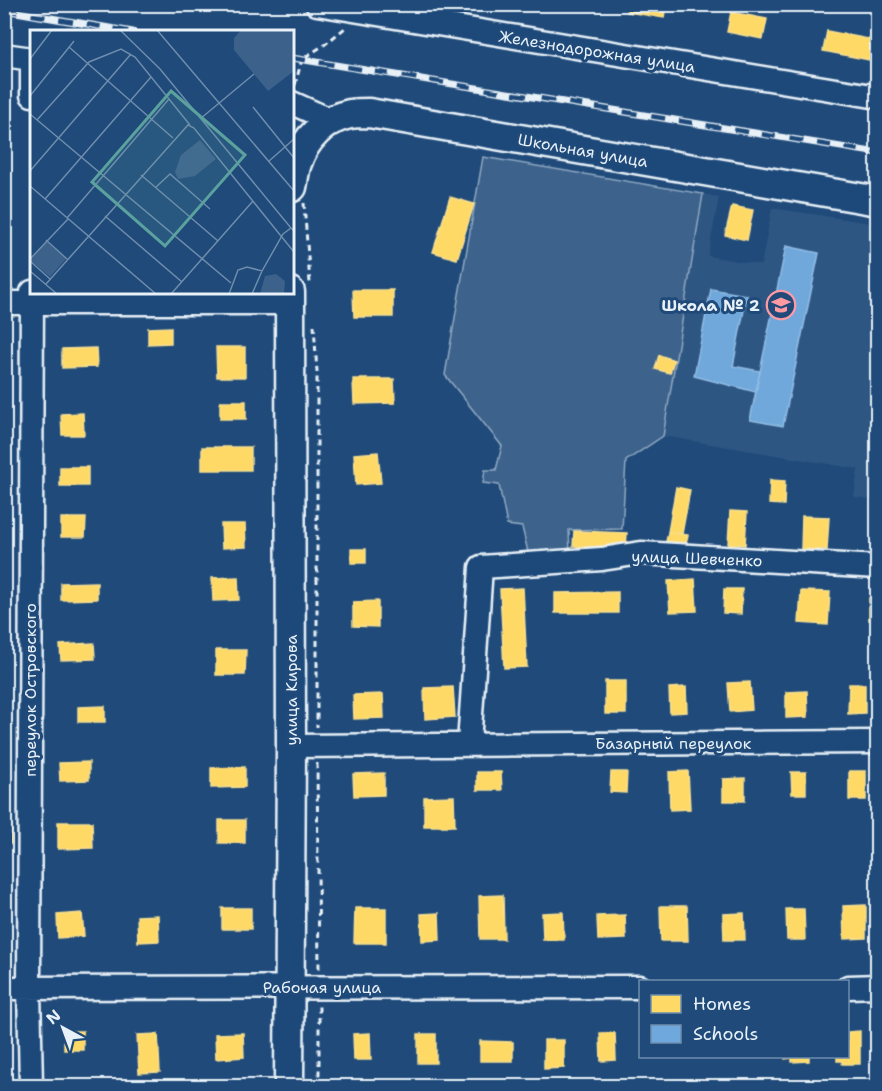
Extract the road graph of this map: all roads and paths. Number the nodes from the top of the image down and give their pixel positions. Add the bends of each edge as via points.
1 (317, 4) edge
2 (365, 9) edge
3 (4, 55) edge
4 (30, 59) edge
5 (294, 86) edge
6 (878, 97) edge
7 (294, 104) edge
8 (330, 120) junction
9 (298, 195) edge
10 (878, 201) edge
11 (32, 298) edge
12 (301, 301) edge
13 (4, 303) edge
14 (878, 567) edge
15 (878, 742) edge
16 (469, 744) junction
17 (304, 746) junction
18 (289, 987) junction
19 (320, 987) junction
20 (639, 987) edge
21 (849, 987) edge
22 (878, 987) edge
23 (4, 988) edge
24 (29, 988) junction
25 (31, 1086) edge
26 (289, 1086) edge
27 (320, 1086) edge

1 - 2 street, Железнодорожная улица
2 - 5 path via 302,59
2 - 6 street, Железнодорожная улица
3 - 4 street
7 - 8 street
8 - 9 main road via 303,148 296,165
8 - 10 main road, Школьная улица via 351,113 369,113
9 - 12 path
11 - 12 street
11 - 13 street
11 - 24 street, переулок Островского
12 - 17 main road, улица Кирова
12 - 17 path via 317,372
14 - 16 street, улица Шевченко via 641,553 481,567
15 - 16 street, Базарный переулок
16 - 17 street, Базарный переулок
17 - 18 main road, улица Кирова
17 - 19 path
18 - 19 street, Рабочая улица
18 - 24 street, Рабочая улица
18 - 26 main road, улица Кирова
19 - 20 street, Рабочая улица
19 - 27 path
21 - 22 street
23 - 24 street, Рабочая улица
24 - 25 street, переулок Островского

